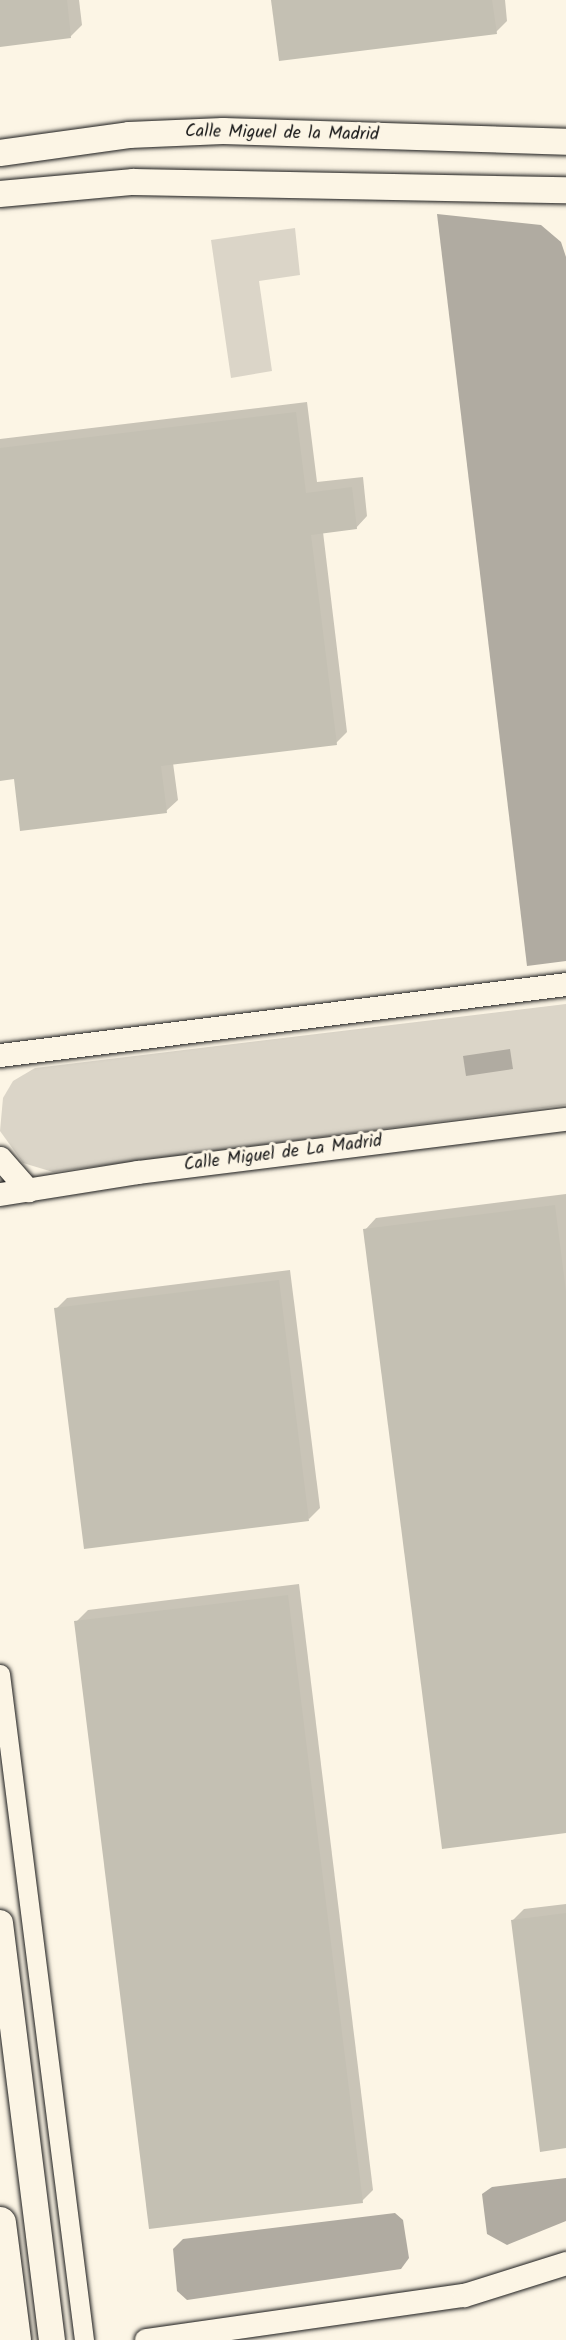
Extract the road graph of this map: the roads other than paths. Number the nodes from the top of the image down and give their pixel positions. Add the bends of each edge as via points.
1 (566, 142) edge
2 (0, 153) edge
3 (566, 190) edge
4 (0, 194) edge
5 (566, 984) edge
6 (7, 1055) edge
7 (0, 1075) edge
8 (566, 1119) edge
9 (0, 1158) edge
10 (28, 1190) junction
11 (0, 1194) edge
12 (0, 1674) edge
13 (0, 1923) edge
14 (0, 2223) edge
15 (566, 2263) edge
16 (15, 2340) edge
17 (52, 2340) edge
18 (84, 2340) edge
19 (146, 2340) edge

1 - 2 main road, Calle Miguel de la Madrid via 223,131 129,135
3 - 4 main road via 133,182
5 - 6 street
6 - 7 street
8 - 10 street, Calle Miguel de La Madrid via 138,1171
9 - 10 street
10 - 11 street, Calle Miguel de La Madrid
12 - 18 street
13 - 17 main road
14 - 16 highway
15 - 19 street via 464,2295

